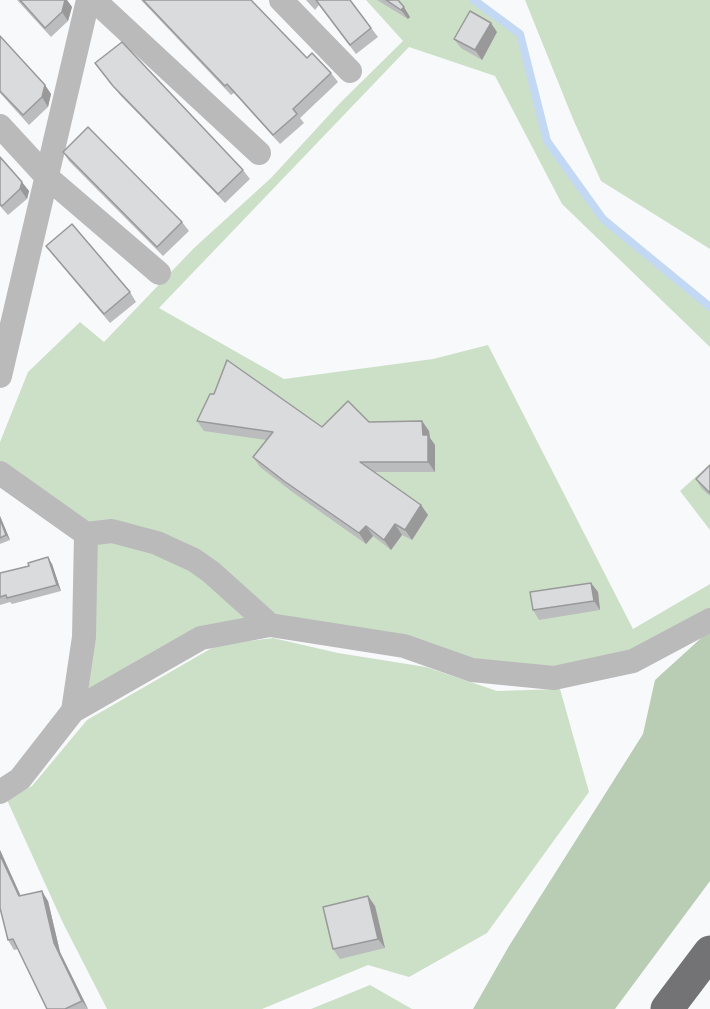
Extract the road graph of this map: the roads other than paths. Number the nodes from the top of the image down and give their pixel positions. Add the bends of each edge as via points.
1 (88, 0) edge
2 (94, 0) edge
3 (281, 0) edge
4 (350, 71) dead end
5 (0, 126) edge
6 (259, 153) dead end
7 (47, 177) junction
8 (159, 273) dead end
9 (0, 376) edge
10 (0, 473) edge
11 (86, 534) junction
12 (710, 620) edge
13 (270, 625) junction
14 (73, 711) junction
15 (0, 792) edge
16 (710, 952) edge
17 (667, 1009) edge

1 - 7 street
2 - 6 street
3 - 4 street
5 - 7 street
7 - 8 street
7 - 9 street
10 - 11 street
11 - 13 street via 112,531 157,543 194,560
11 - 14 street via 84,638
12 - 13 street via 633,661 554,678 472,670 404,645
13 - 14 street via 201,638
14 - 15 street via 20,779
16 - 17 highway

